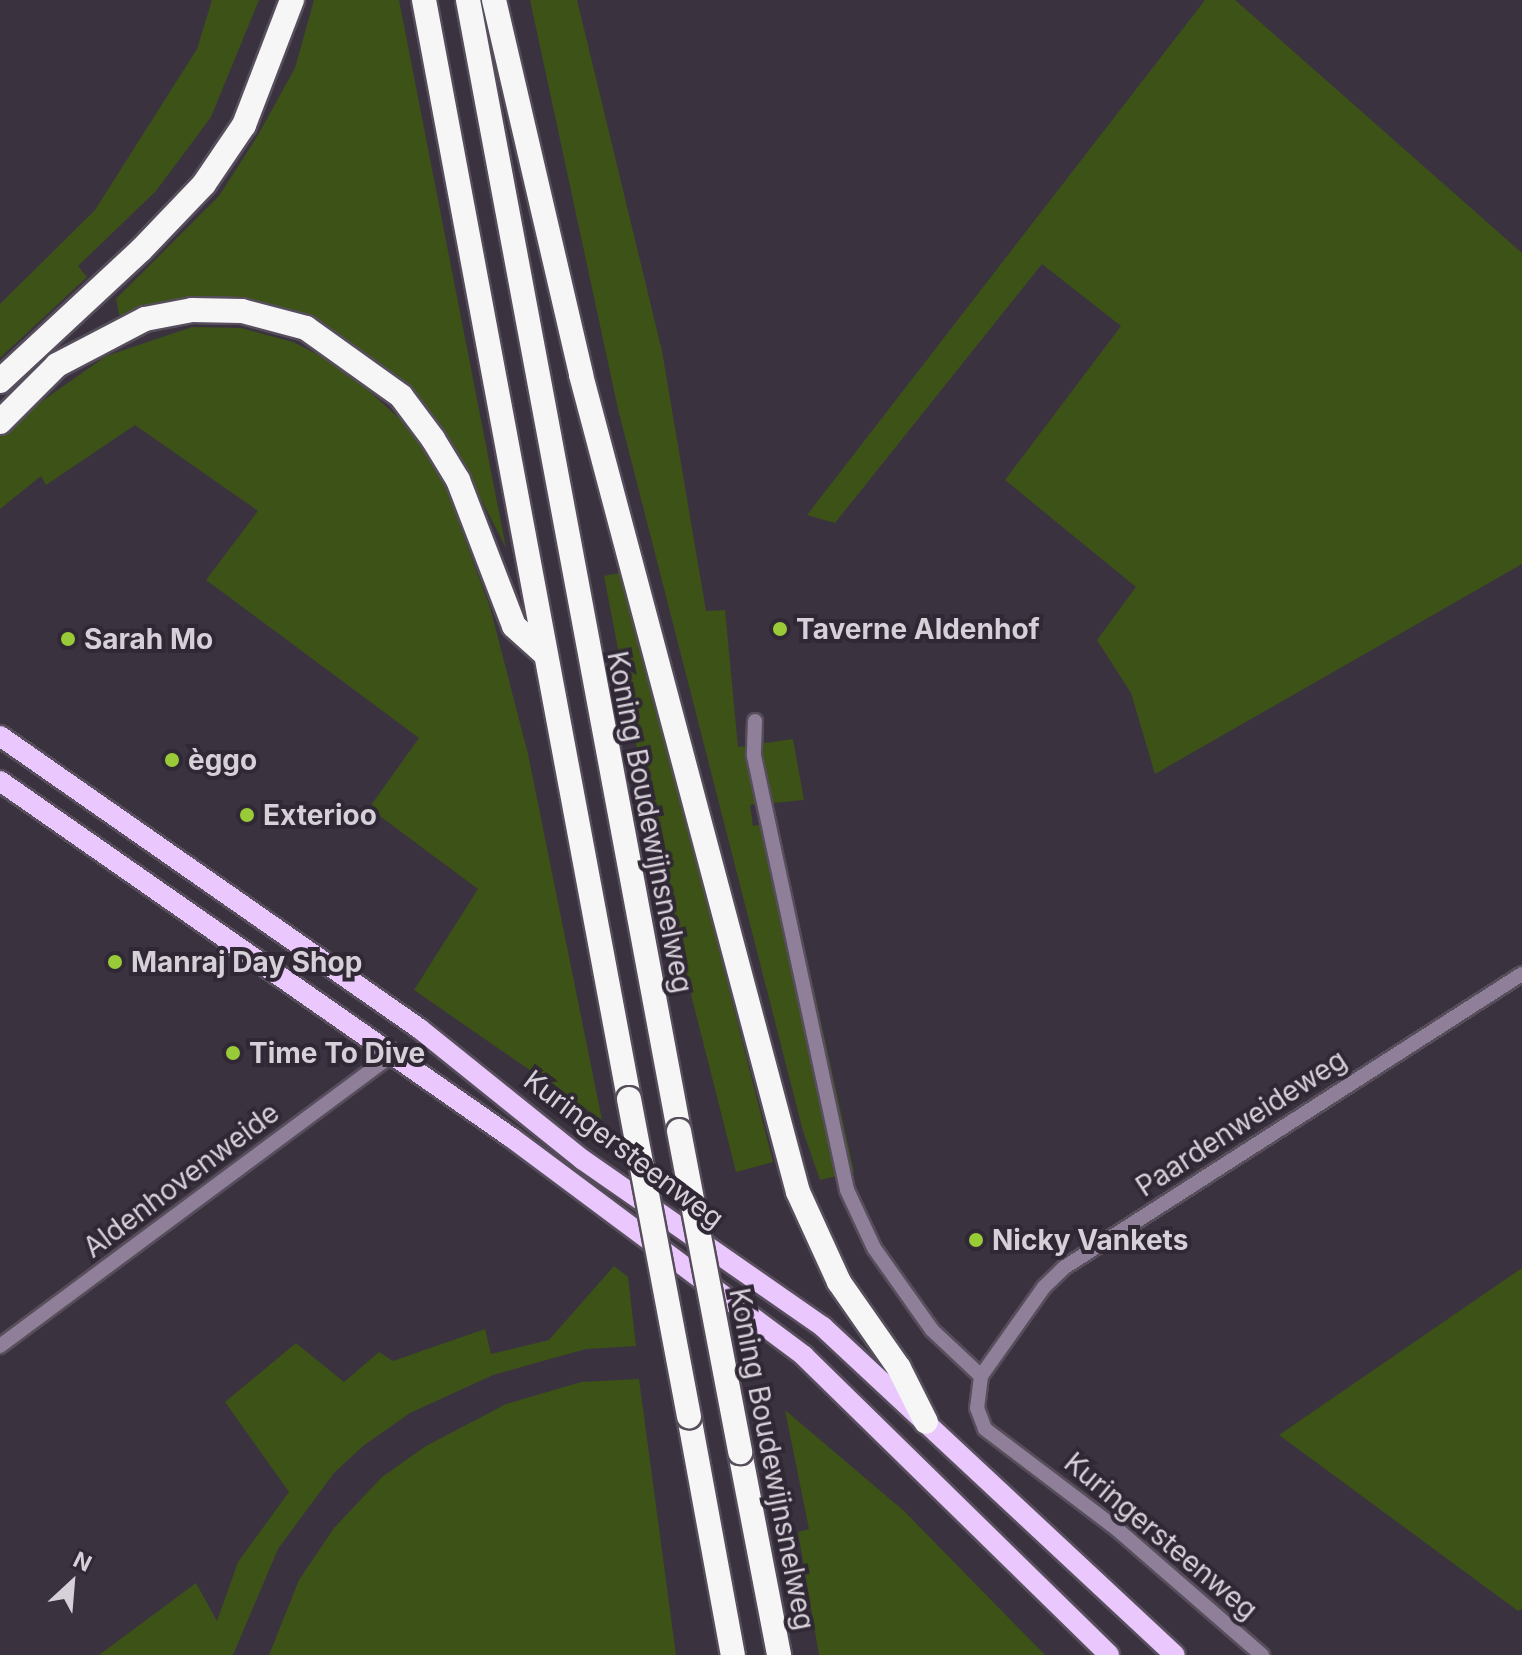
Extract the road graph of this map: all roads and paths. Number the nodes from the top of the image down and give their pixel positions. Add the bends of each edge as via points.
1 (292, 0) edge
2 (424, 0) edge
3 (468, 0) edge
4 (494, 0) edge
5 (0, 381) edge
6 (0, 422) edge
7 (545, 654) junction
8 (755, 721) dead end
9 (0, 736) edge
10 (0, 781) edge
11 (1522, 974) edge
12 (392, 1055) junction
13 (0, 1346) edge
14 (981, 1376) junction
15 (926, 1422) junction
16 (782, 1649) edge
17 (733, 1655) edge
18 (1109, 1655) edge
19 (1175, 1655) edge
20 (1262, 1655) edge

1 - 5 highway via 244,125 204,184
2 - 7 highway
3 - 16 highway, Koning Boudewijnsnelweg, bridge via 740,1452
4 - 15 highway via 581,375 798,1192 839,1282 899,1368
6 - 7 highway via 57,365 145,319 192,310 242,311 306,328 401,396 433,439 458,480 514,626
7 - 17 highway, bridge
8 - 14 street via 754,756 847,1190 874,1248 932,1330
9 - 15 main road, Kuringersteenweg via 420,1029 583,1160 823,1327
10 - 12 main road, Kuringersteenweg
11 - 14 street, Paardenweideweg via 1065,1267 1044,1287
12 - 13 street, Aldenhovenweide
12 - 18 main road, Kuringersteenweg via 804,1356
14 - 20 street, Kuringersteenweg via 977,1408 985,1429 1118,1530
15 - 19 main road, Kuringersteenweg

